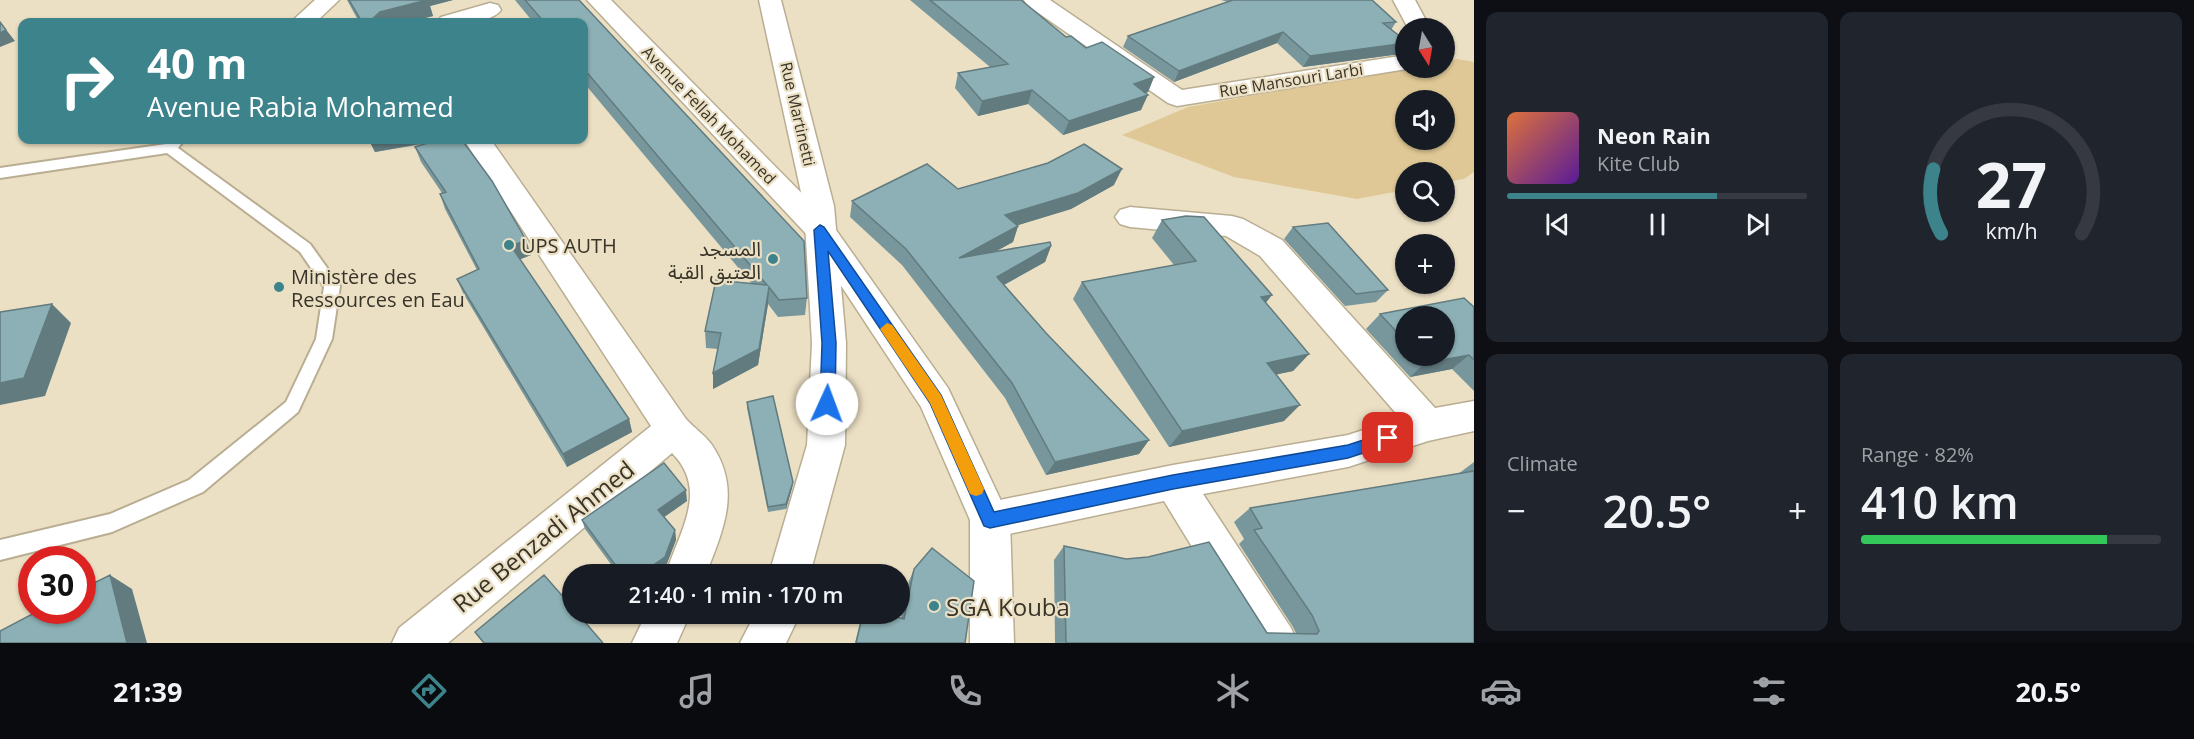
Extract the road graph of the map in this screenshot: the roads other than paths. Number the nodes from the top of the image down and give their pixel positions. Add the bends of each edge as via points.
1 (328, 0) edge
2 (598, 0) edge
3 (770, 0) edge
4 (1035, 0) edge
5 (1404, 0) edge
6 (490, 10) dead end
7 (314, 18) edge
8 (463, 18) edge
9 (1414, 18) edge
10 (1395, 64) edge
11 (174, 144) edge
12 (481, 144) edge
13 (0, 173) edge
14 (1130, 217) dead end
15 (820, 230) junction
16 (1474, 416) edge
17 (1428, 425) junction
18 (673, 430) junction
19 (1173, 482) junction
20 (990, 520) junction
21 (0, 550) edge
22 (690, 564) edge
23 (793, 564) edge
24 (664, 624) edge
25 (772, 624) edge
26 (414, 643) edge
27 (654, 643) edge
28 (762, 643) edge
29 (992, 643) edge
30 (1276, 643) edge

1 - 7 street
2 - 15 street, Avenue Fellah Mohamed
3 - 15 street, Rue Martinetti via 819,206
4 - 10 street, Rue Mansouri Larbi via 1177,98
5 - 9 street
6 - 8 street
11 - 13 lane
11 - 21 lane via 305,248 332,286 324,339 292,407 196,486 112,523
12 - 18 street
14 - 17 street via 1232,226 1271,248
15 - 20 street, Avenue Fellah Mohamed via 935,399
15 - 23 street, Rue Martinetti via 829,343 826,444
16 - 17 street
17 - 19 street via 1348,452
18 - 22 street via 700,458 711,486 705,522
18 - 26 street, Rue Benzadi Ahmed
19 - 20 street
19 - 30 street
20 - 29 street
24 - 27 street
25 - 28 street

